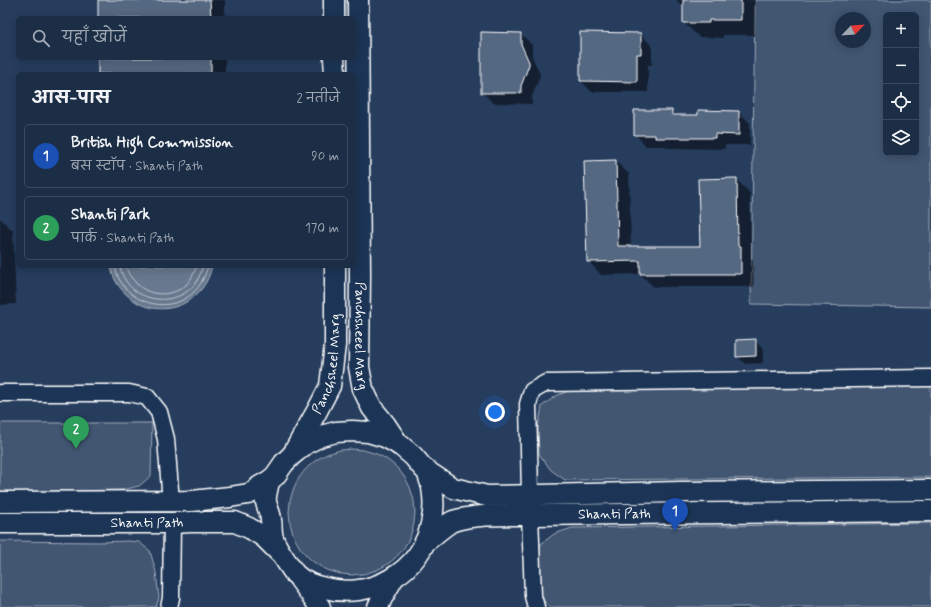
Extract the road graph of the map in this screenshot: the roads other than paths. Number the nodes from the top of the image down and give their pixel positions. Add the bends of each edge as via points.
1 (334, 0) edge
2 (358, 0) edge
3 (334, 16) edge
4 (334, 60) edge
5 (334, 72) edge
6 (335, 268) edge
7 (931, 378) edge
8 (0, 393) edge
9 (400, 445) junction
10 (292, 455) junction
11 (427, 470) junction
12 (269, 481) junction
13 (931, 490) edge
14 (530, 494) junction
15 (0, 502) edge
16 (171, 502) junction
17 (931, 511) edge
18 (530, 515) junction
19 (0, 523) edge
20 (172, 523) junction
21 (425, 542) junction
22 (282, 555) junction
23 (296, 574) junction
24 (394, 577) junction
25 (169, 607) edge
26 (320, 607) edge
27 (378, 607) edge
28 (536, 607) edge

1 - 3 main road
2 - 9 main road, Panchsheeel Marg via 359,367 363,389 372,408
4 - 5 main road
6 - 10 main road, Panchsheel Marg via 335,345 330,386
7 - 14 street via 546,383 532,391 528,404
8 - 16 street via 129,393 147,397 160,412 166,439
9 - 10 main road via 368,432 336,432 307,443
9 - 11 main road, Shanti Path
10 - 12 main road, Shanti Path
11 - 14 main road, Shanti Path via 453,488 487,496
11 - 21 main road via 434,506
12 - 16 main road, Shanti Path via 248,494 213,500
12 - 22 main road via 266,501 273,538
13 - 14 main road, Shanti Path
15 - 16 main road, Shanti Path
17 - 18 main road, Shanti Path
18 - 21 main road, Shanti Path via 473,517 452,522
18 - 28 street via 533,596
19 - 20 main road, Shanti Path
20 - 22 main road, Shanti Path via 235,522 264,538
20 - 25 street
21 - 24 main road via 415,558
22 - 23 main road
23 - 24 main road via 319,587 346,591 366,589
23 - 26 main road
24 - 27 main road

